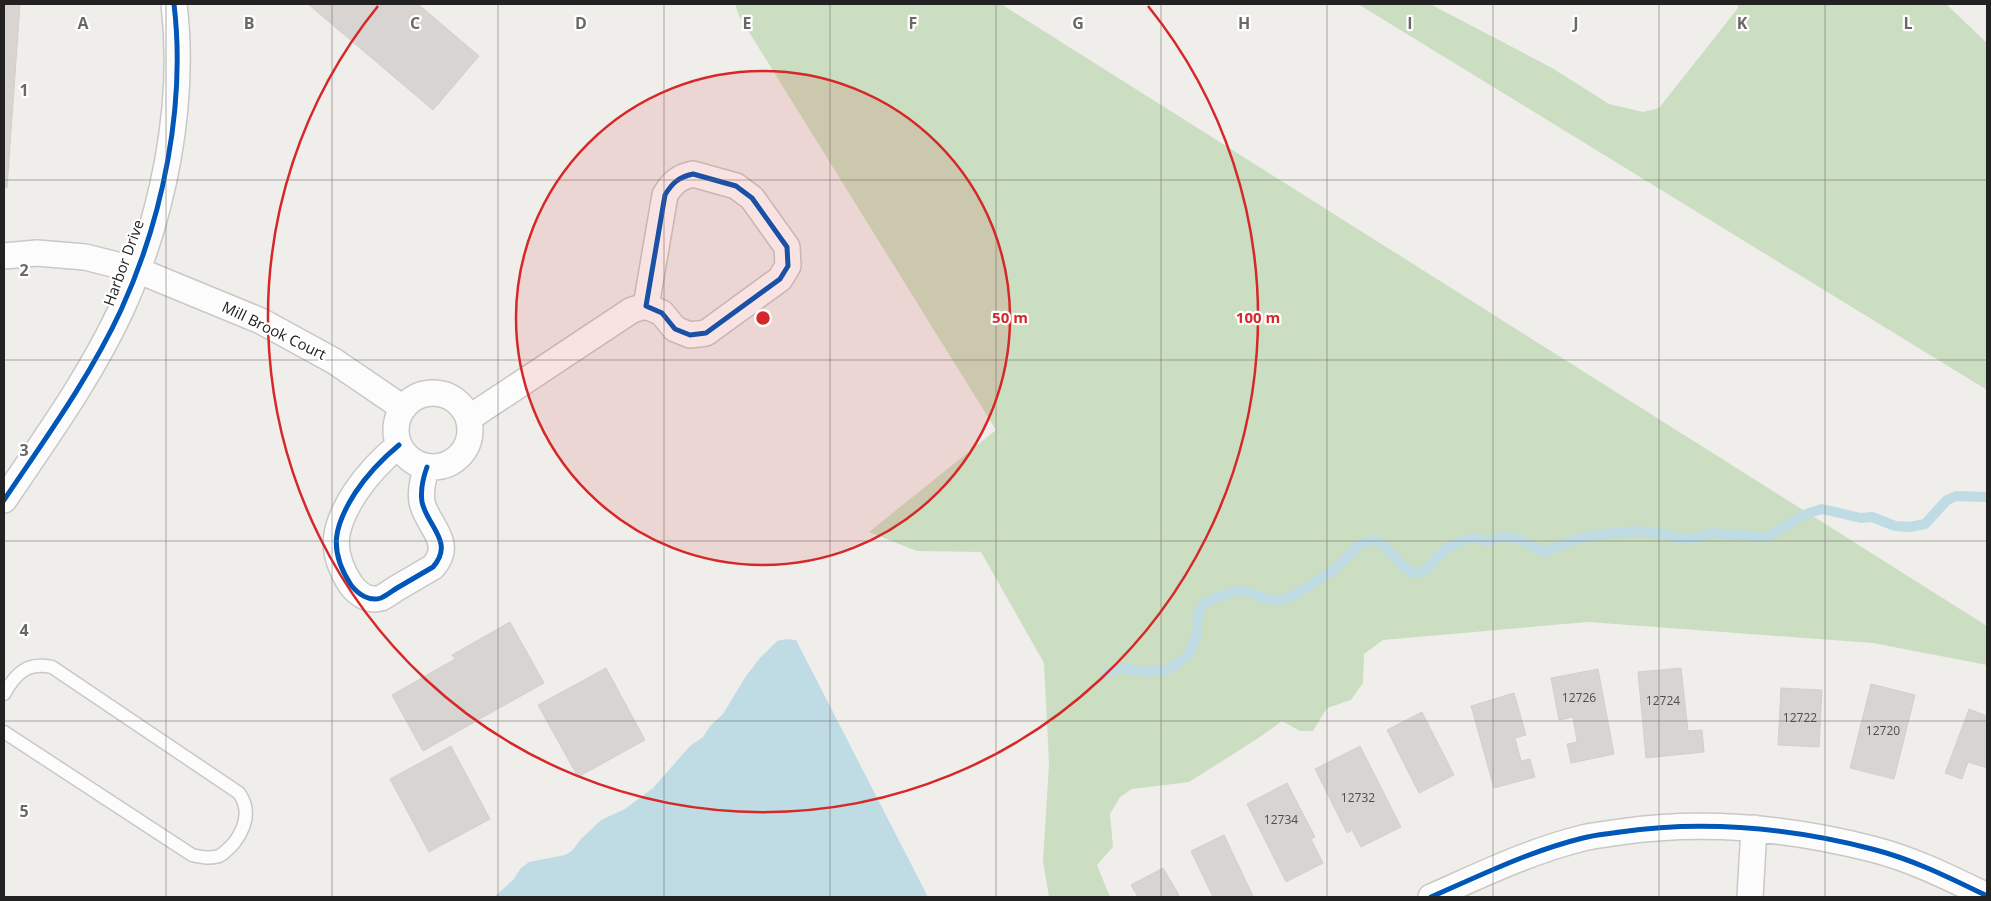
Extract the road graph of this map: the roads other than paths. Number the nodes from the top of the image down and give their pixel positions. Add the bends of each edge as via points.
1 (174, 4) edge
2 (4, 256) edge
3 (137, 270) junction
4 (646, 306) junction
5 (403, 408) junction
6 (469, 418) junction
7 (399, 446) junction
8 (427, 466) junction
9 (4, 500) edge
10 (4, 694) edge
11 (4, 732) edge
12 (1754, 828) junction
13 (1987, 896) edge
14 (1431, 897) edge
15 (1750, 897) edge

1 - 3 street, Harbor Drive via 177,56 167,162 152,228
2 - 3 street, Mill Brook Court via 36,253 85,257
3 - 5 street, Mill Brook Court via 261,321 334,361
3 - 9 street, Harbor Drive via 106,339 71,399
4 - 4 street via 665,195 671,184 683,176 693,174 736,186 752,198 788,247 788,266 780,279 706,333 690,335 675,329 662,313
4 - 6 street via 632,310
5 - 6 street via 422,394 433,392 456,400
5 - 7 street via 396,426
6 - 8 street via 468,443 462,454 446,465
7 - 8 street via 415,463
7 - 8 street via 365,478 337,529 336,549 343,573 357,592 368,598 380,598 433,567 440,559 442,545 422,503 421,484
10 - 11 lane via 25,668 38,664 52,667 239,792 247,813 244,829 221,856 206,859 192,855
12 - 13 street via 1873,849 1934,870
12 - 14 street via 1683,826 1583,837 1508,862
12 - 15 street

